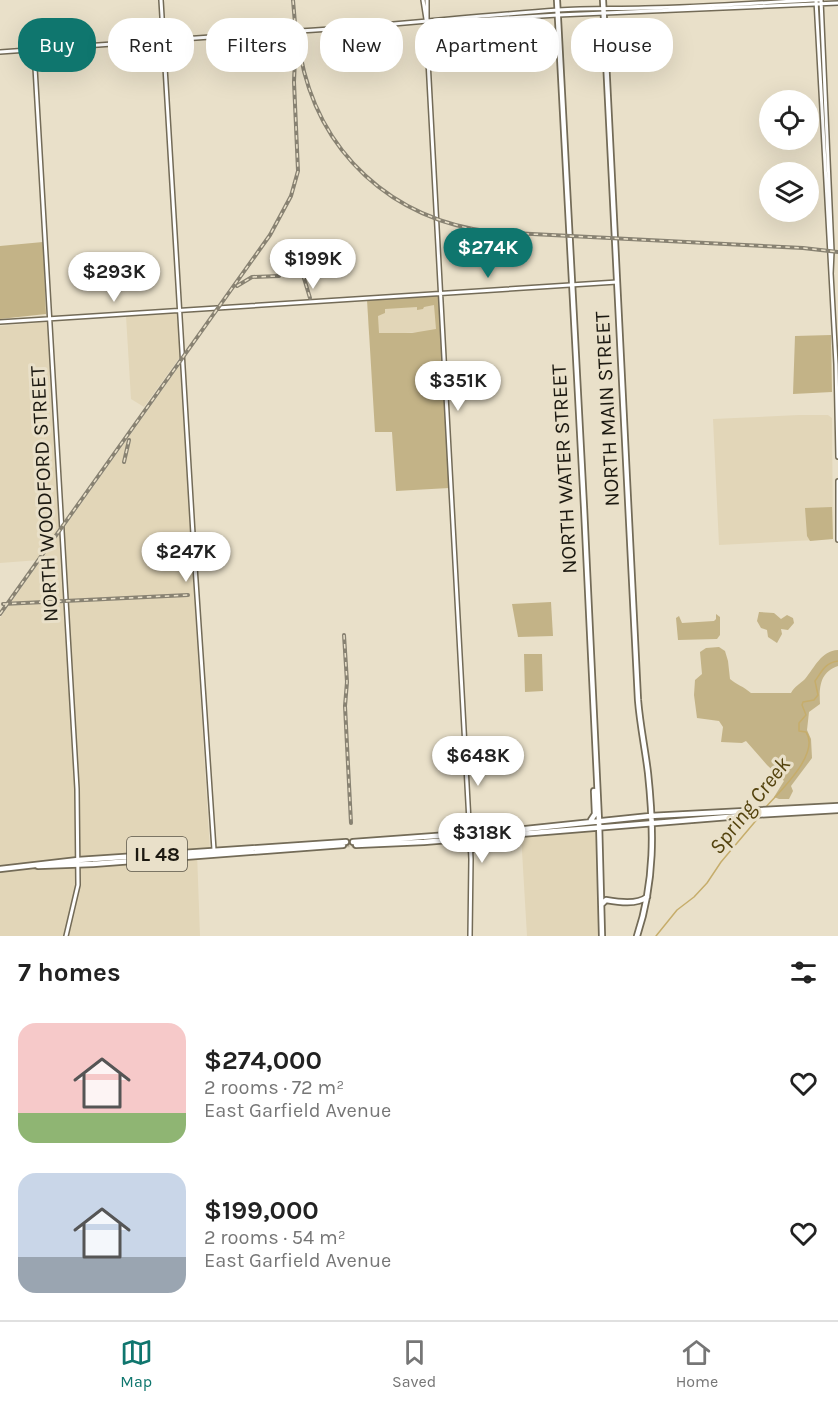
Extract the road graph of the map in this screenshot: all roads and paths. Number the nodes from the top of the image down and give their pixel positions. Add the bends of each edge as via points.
1 (161, 0) edge
2 (425, 0) edge
3 (557, 0) edge
4 (603, 0) edge
5 (818, 2) edge
6 (838, 3) edge
7 (604, 11) junction
8 (557, 13) junction
9 (162, 18) edge
10 (427, 18) edge
11 (481, 18) edge
12 (415, 23) edge
13 (308, 30) edge
14 (18, 51) edge
15 (0, 52) edge
16 (34, 72) edge
17 (166, 72) edge
18 (430, 72) edge
19 (617, 282) junction
20 (571, 283) junction
21 (441, 293) junction
22 (180, 309) junction
23 (49, 318) junction
24 (0, 322) edge
25 (838, 457) edge
26 (838, 481) edge
27 (838, 540) edge
28 (595, 762) junction
29 (650, 803) junction
30 (838, 806) edge
31 (838, 810) edge
32 (755, 812) junction
33 (771, 812) junction
34 (663, 816) junction
35 (650, 819) junction
36 (469, 820) junction
37 (588, 822) junction
38 (659, 822) junction
39 (599, 824) junction
40 (585, 828) junction
41 (482, 832) junction
42 (651, 834) junction
43 (470, 835) junction
44 (458, 836) junction
45 (599, 838) junction
46 (353, 843) tunnel mouth
47 (346, 844) tunnel mouth
48 (471, 850) junction
49 (214, 853) junction
50 (78, 862) junction
51 (0, 869) edge
52 (601, 891) junction
53 (649, 896) junction
54 (610, 901) junction
55 (635, 901) junction
56 (601, 907) junction
57 (645, 914) junction
58 (66, 936) edge
59 (470, 936) edge
60 (602, 936) edge
61 (637, 936) edge

1 - 9 street
2 - 10 street
3 - 8 main road, NORTH WATER STREET
4 - 7 main road, NORTH MAIN STREET
5 - 6 street
5 - 7 street
5 - 25 street
7 - 8 street
7 - 19 main road, NORTH MAIN STREET
8 - 11 street
8 - 20 main road, NORTH WATER STREET
12 - 13 street
14 - 15 street
16 - 23 street, NORTH WOODFORD STREET
17 - 22 street
18 - 21 street
19 - 20 street
19 - 29 main road, NORTH MAIN STREET via 638,699
20 - 21 street
20 - 28 main road, NORTH WATER STREET
21 - 22 street
21 - 36 street
22 - 23 street
22 - 49 street
23 - 24 street
23 - 50 street, NORTH WOODFORD STREET
26 - 27 street
28 - 37 main road via 595,814
28 - 39 main road, NORTH WATER STREET
29 - 34 main road
29 - 35 main road, NORTH MAIN STREET
30 - 33 main road
31 - 33 main road
32 - 33 main road
32 - 34 main road
32 - 38 main road
34 - 35 main road
35 - 38 main road
35 - 39 main road
35 - 39 main road via 631,824
35 - 42 main road, NORTH MAIN STREET
36 - 41 main road
36 - 43 street
36 - 44 main road
37 - 39 main road
37 - 41 main road
38 - 42 main road
39 - 40 main road
39 - 45 main road, NORTH WATER STREET
40 - 43 main road
40 - 45 main road via 596,831
41 - 43 main road
42 - 53 main road, NORTH MAIN STREET
43 - 44 main road
43 - 48 street
44 - 46 main road
44 - 48 main road
45 - 52 main road, NORTH WATER STREET
47 - 49 main road, IL 48
48 - 59 street
49 - 50 main road, IL 48
50 - 51 main road, IL 48
50 - 58 street, NORTH WOODFORD STREET via 78,885
52 - 54 main road
52 - 56 main road, NORTH WATER STREET
53 - 55 main road
53 - 57 main road, NORTH MAIN STREET
54 - 55 main road
54 - 56 main road via 604,901
55 - 57 main road via 642,904
56 - 60 main road, NORTH WATER STREET
57 - 61 main road, NORTH MAIN STREET

